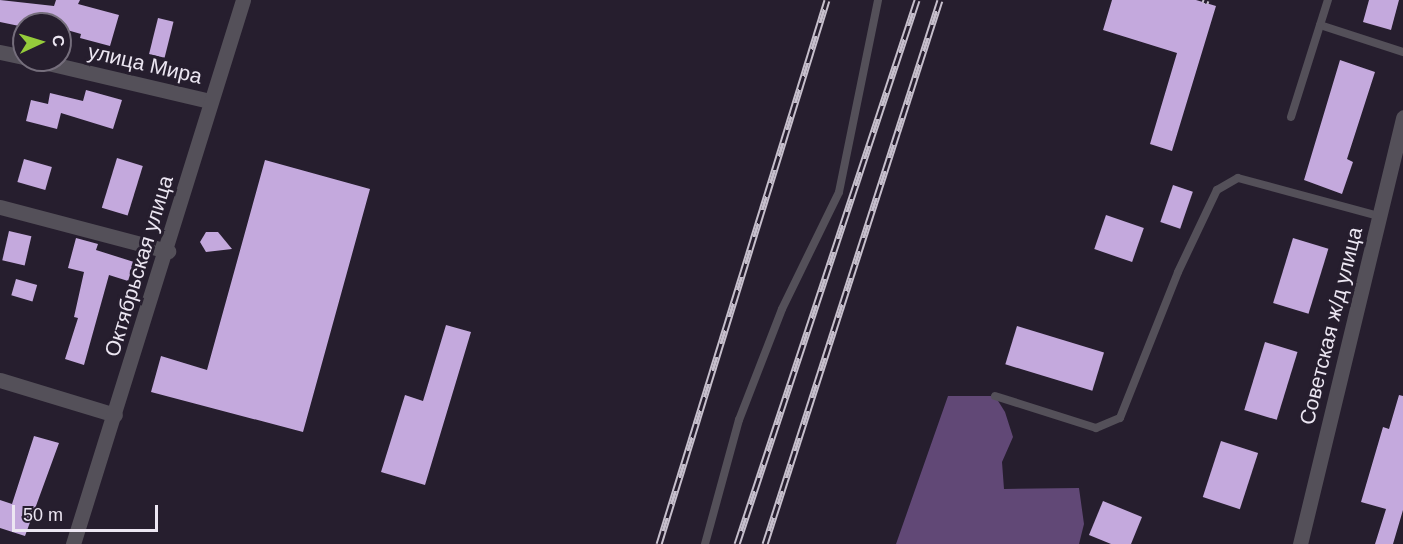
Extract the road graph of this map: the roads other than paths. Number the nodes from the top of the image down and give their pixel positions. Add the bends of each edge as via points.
1 (243, 0) edge
2 (878, 0) edge
3 (1328, 0) edge
4 (1320, 25) junction
5 (1403, 52) edge
6 (72, 69) edge
7 (210, 101) junction
8 (1291, 117) dead end
9 (1403, 117) edge
10 (1400, 138) edge
11 (0, 207) edge
12 (1379, 216) junction
13 (168, 251) junction
14 (0, 380) edge
15 (995, 396) dead end
16 (115, 415) junction
17 (73, 544) edge
18 (705, 544) edge
19 (1300, 544) edge

1 - 7 street, Октябрьская улица
2 - 18 lane via 839,192 782,309 740,420
3 - 4 lane
4 - 5 lane
4 - 8 lane
6 - 7 street, улица Мира
7 - 13 street, Октябрьская улица
9 - 10 street, Советская ж/д улица
10 - 12 street, Советская ж/д улица
11 - 13 street
12 - 15 lane via 1238,178 1217,190 1178,272 1120,418 1096,428
12 - 19 street, Советская ж/д улица
13 - 16 street, Октябрьская улица
14 - 16 street
16 - 17 street, Октябрьская улица

